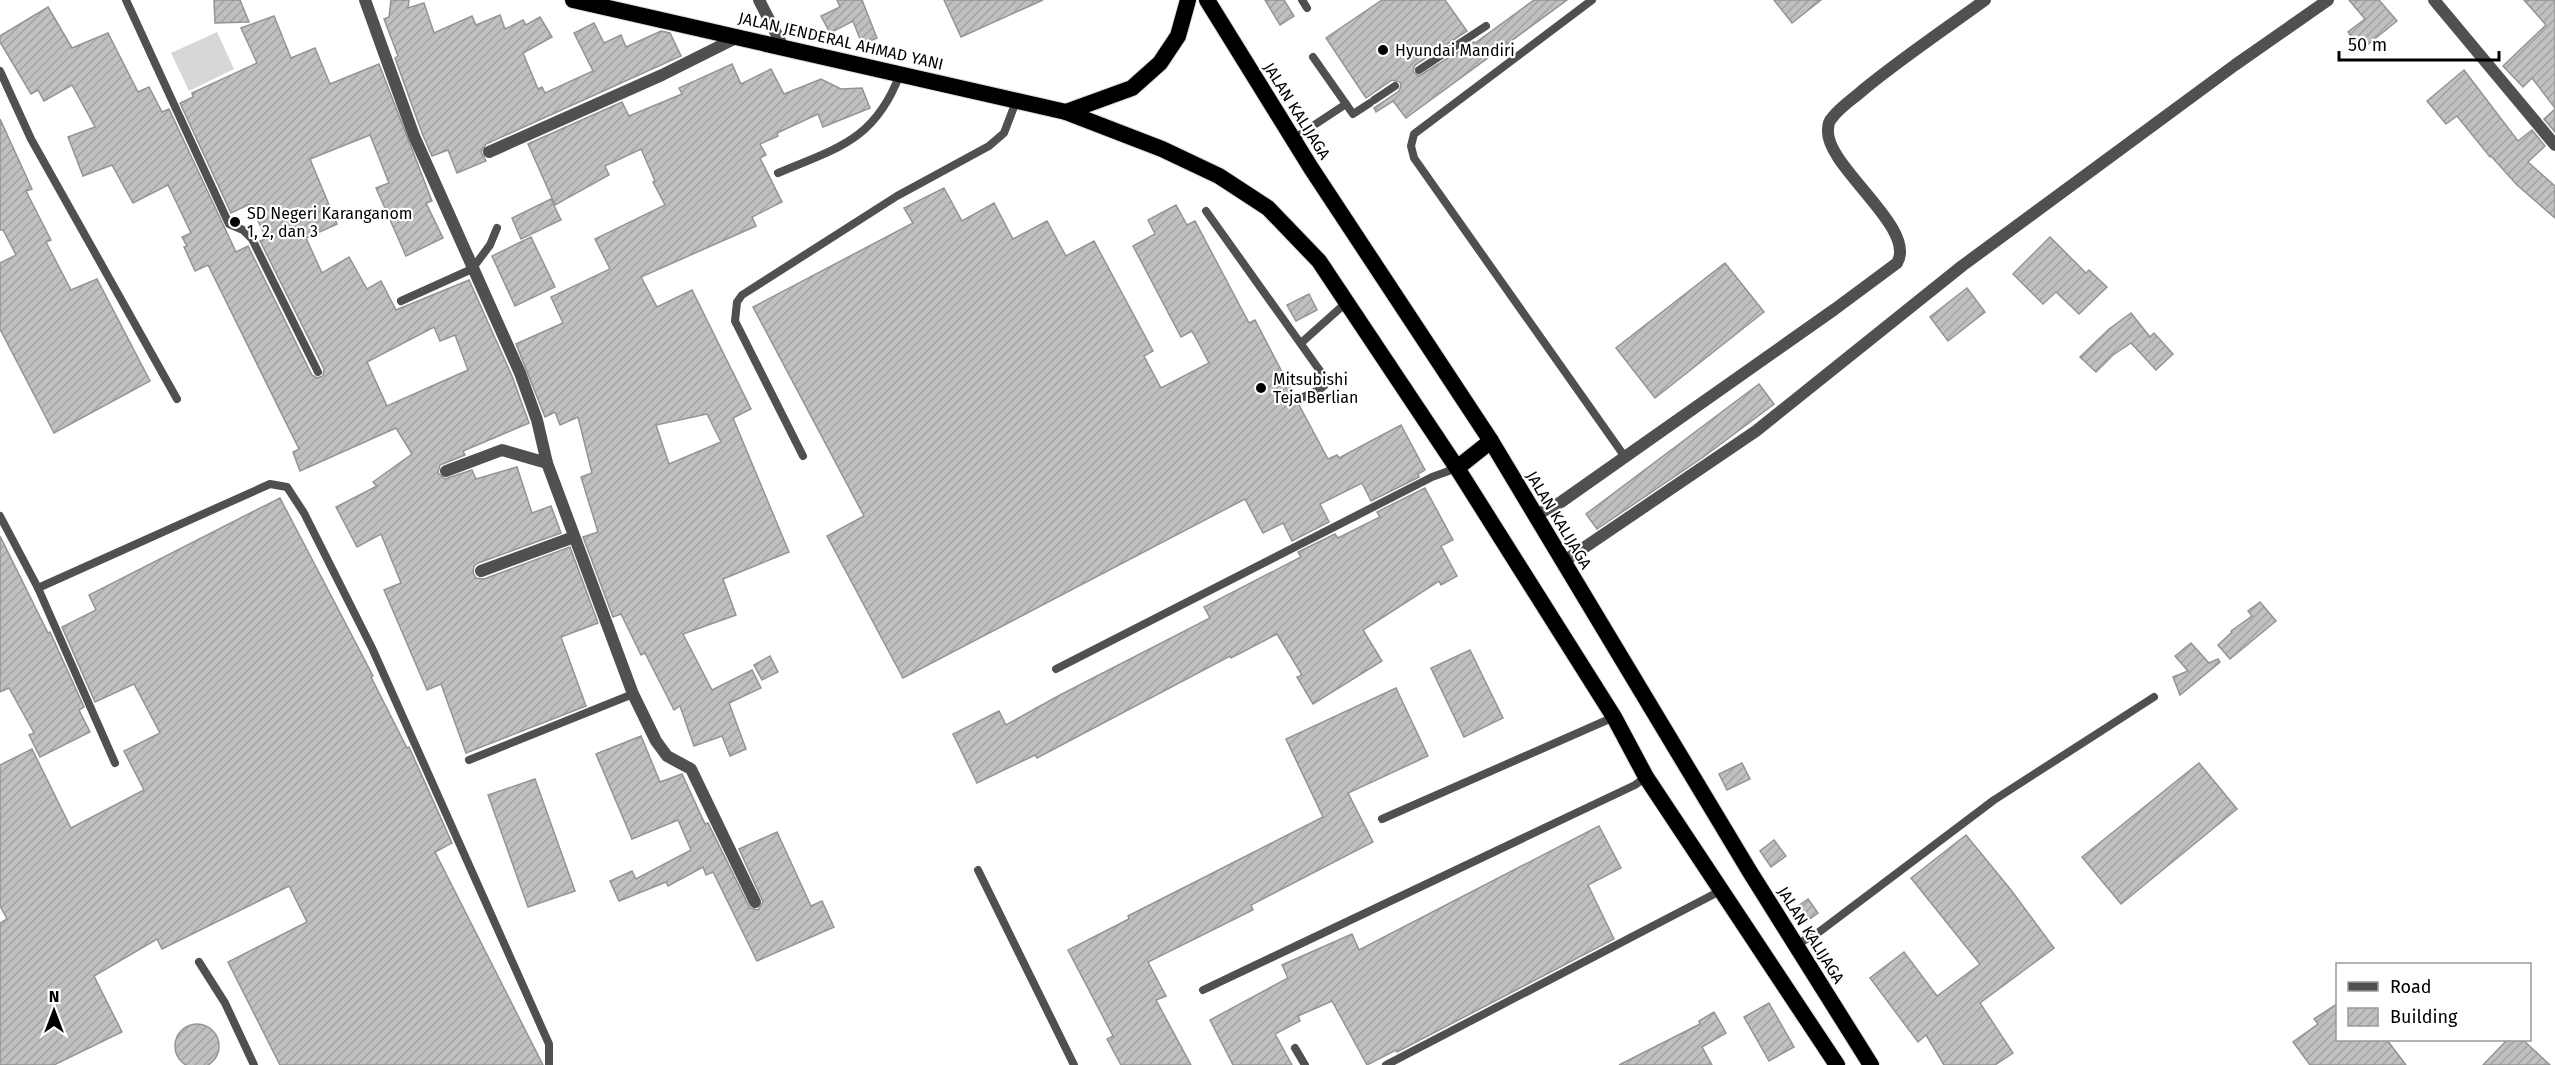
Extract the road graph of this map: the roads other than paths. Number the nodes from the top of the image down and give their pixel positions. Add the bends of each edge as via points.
1 (126, 0) edge
2 (365, 0) edge
3 (573, 0) edge
4 (759, 0) edge
5 (1188, 0) edge
6 (1207, 0) edge
7 (1302, 0) edge
8 (1592, 0) edge
9 (1985, 0) edge
10 (2328, 0) edge
11 (2434, 0) edge
12 (1307, 8) dead end
13 (1486, 26) dead end
14 (739, 36) junction
15 (783, 47) junction
16 (1313, 57) dead end
17 (1419, 70) dead end
18 (0, 71) edge
19 (901, 74) junction
20 (1395, 86) dead end
21 (1017, 99) junction
22 (1346, 104) junction
23 (1066, 112) junction
24 (1293, 140) junction
25 (2555, 145) edge
26 (489, 152) dead end
27 (778, 173) dead end
28 (1206, 211) dead end
29 (497, 228) dead end
30 (472, 269) junction
31 (401, 301) dead end
32 (1347, 302) junction
33 (1301, 343) junction
34 (318, 372) dead end
35 (177, 399) dead end
36 (1299, 399) dead end
37 (1491, 441) junction
38 (802, 456) dead end
39 (1626, 457) junction
40 (547, 463) junction
41 (1457, 468) junction
42 (446, 471) dead end
43 (1536, 515) junction
44 (0, 516) edge
45 (574, 537) junction
46 (1563, 562) junction
47 (481, 571) dead end
48 (38, 588) junction
49 (1056, 669) dead end
50 (633, 694) junction
51 (2154, 698) dead end
52 (1614, 717) junction
53 (469, 760) dead end
54 (115, 763) dead end
55 (1646, 777) junction
56 (1382, 819) dead end
57 (978, 870) dead end
58 (1722, 890) junction
59 (755, 902) dead end
60 (1796, 945) junction
61 (199, 962) dead end
62 (1203, 990) dead end
63 (1295, 1048) dead end
64 (254, 1065) edge
65 (549, 1065) edge
66 (1074, 1065) edge
67 (1305, 1065) edge
68 (1386, 1065) edge
69 (1837, 1065) edge
70 (1871, 1065) edge

1 - 34 lane via 230,224 252,239
2 - 30 street via 414,136
3 - 14 highway, JALAN JENDERAL AHMAD YANI
4 - 15 street
5 - 23 highway via 1178,36 1160,63 1132,88
6 - 24 highway, JALAN KALIJAGA
7 - 12 lane
8 - 39 lane via 1414,135 1411,146 1414,158
9 - 39 street via 1876,79 1829,123 1831,148 1900,244 1897,263
10 - 46 street via 1962,266 1756,431
11 - 25 street
13 - 17 lane
14 - 15 highway, JALAN JENDERAL AHMAD YANI
14 - 26 street
15 - 19 highway, JALAN JENDERAL AHMAD YANI
16 - 22 lane
18 - 35 lane via 31,139
19 - 21 highway, JALAN JENDERAL AHMAD YANI
19 - 27 lane via 892,96 872,124 846,145
20 - 22 lane via 1353,114
21 - 23 highway, JALAN JENDERAL AHMAD YANI
21 - 38 lane via 1004,133 989,146 897,196 742,295 737,302 735,321
22 - 24 lane
23 - 32 highway via 1219,176 1268,208 1319,261
24 - 37 highway, JALAN KALIJAGA
28 - 33 lane
29 - 30 lane
30 - 31 lane
30 - 40 street via 520,373
32 - 33 lane
32 - 41 highway
33 - 36 lane via 1325,380 1319,390
37 - 41 highway
37 - 43 highway, JALAN KALIJAGA
39 - 43 street via 1562,502
40 - 42 street via 502,450
40 - 45 street
41 - 49 lane via 1431,477
41 - 52 highway
43 - 46 highway, JALAN KALIJAGA
44 - 48 lane
45 - 47 street
45 - 50 street
46 - 60 highway, JALAN KALIJAGA
48 - 54 lane
48 - 65 lane via 270,484 287,488 304,513 372,648 549,1044
50 - 53 lane
50 - 59 street via 667,756 691,769
51 - 60 lane via 1994,801 1819,932
52 - 55 highway
52 - 56 lane
55 - 58 highway
55 - 62 lane
57 - 66 lane
58 - 68 lane
58 - 69 highway
60 - 70 highway, JALAN KALIJAGA
61 - 64 lane via 225,1003
63 - 67 lane

